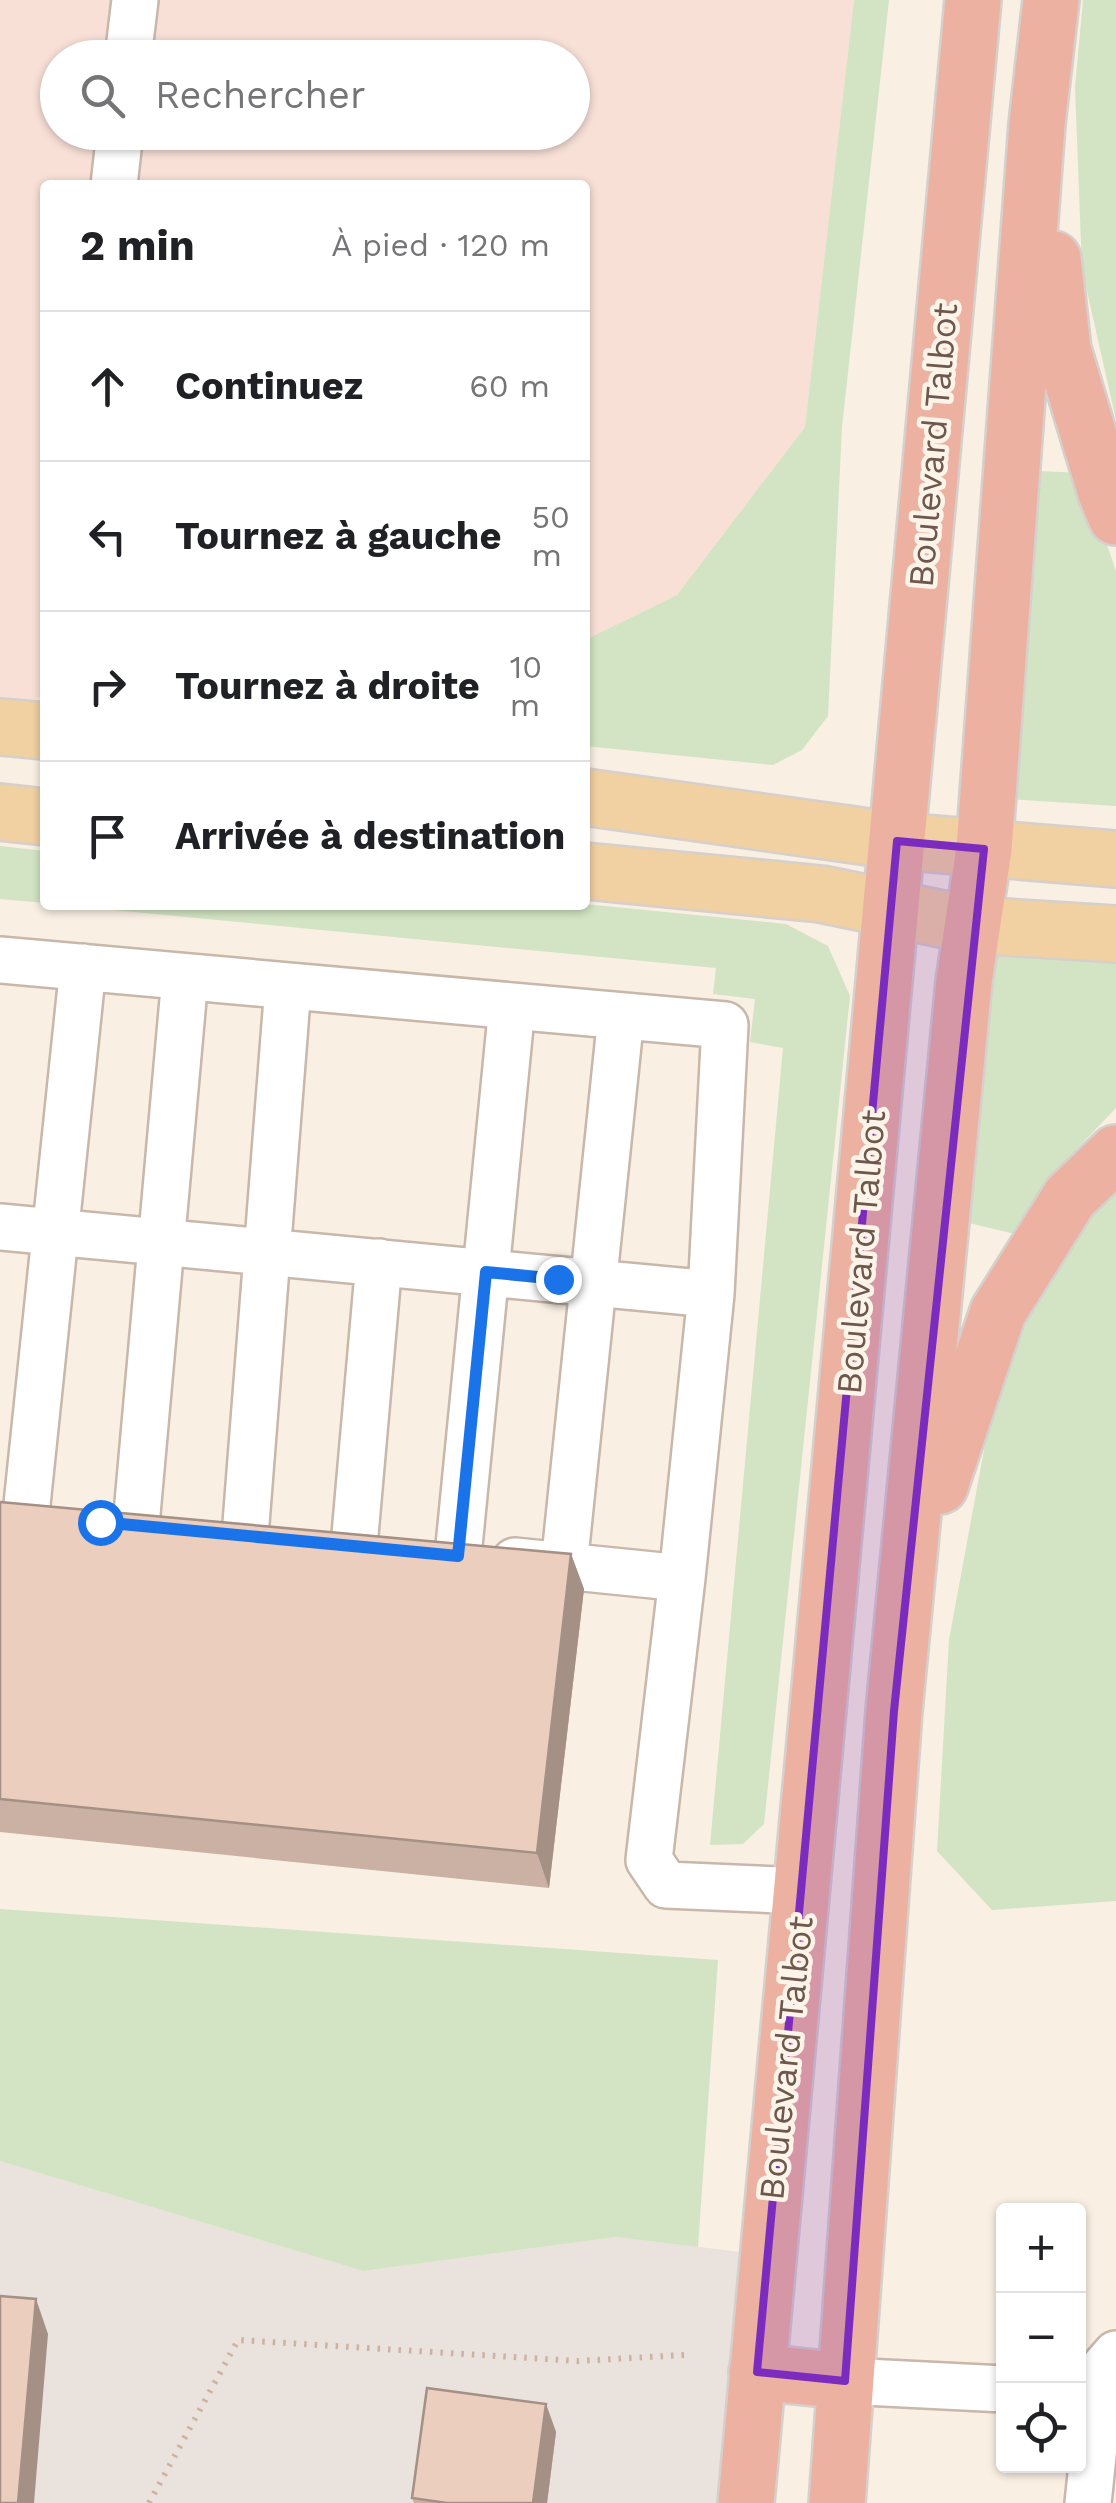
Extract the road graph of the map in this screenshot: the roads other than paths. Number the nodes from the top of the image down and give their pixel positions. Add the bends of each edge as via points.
1 (135, 0) edge
2 (973, 0) edge
3 (1051, 0) edge
4 (130, 40) edge
5 (1037, 124) junction
6 (118, 150) edge
7 (115, 180) edge
8 (1116, 517) edge
9 (0, 727) edge
10 (40, 731) edge
11 (590, 798) edge
12 (0, 812) edge
13 (40, 816) edge
14 (897, 841) junction
15 (984, 849) junction
16 (1116, 859) edge
17 (590, 871) edge
18 (892, 910) junction
19 (971, 924) junction
20 (1116, 934) edge
21 (0, 960) edge
22 (83, 967) junction
23 (186, 976) junction
24 (288, 986) junction
25 (512, 1006) junction
26 (621, 1016) junction
27 (1116, 1153) edge
28 (0, 1226) edge
29 (56, 1232) junction
30 (162, 1242) junction
31 (268, 1252) junction
32 (379, 1262) junction
33 (486, 1272) junction
34 (594, 1283) junction
35 (711, 1294) junction
36 (227, 1534) edge
37 (564, 1566) junction
38 (682, 1578) junction
39 (901, 1660) junction
40 (802, 1891) junction
41 (757, 2372) junction
42 (1098, 2380) edge
43 (846, 2381) junction
44 (996, 2389) edge
45 (746, 2503) edge
46 (837, 2503) edge
47 (1088, 2503) edge

1 - 4 lane
2 - 14 highway, Boulevard Talbot
3 - 5 highway
5 - 8 highway via 1063,350
5 - 15 highway
6 - 7 lane
9 - 10 main road
11 - 14 main road
12 - 13 main road
14 - 15 main road
14 - 18 highway, Boulevard Talbot
15 - 16 main road
15 - 19 highway
17 - 18 main road via 820,894
18 - 19 main road
18 - 40 highway, Boulevard Talbot
19 - 20 main road
19 - 39 highway
21 - 22 lane
22 - 23 lane
22 - 29 lane
23 - 24 lane
23 - 30 lane
24 - 25 lane
24 - 31 lane
25 - 26 lane
25 - 33 lane
26 - 34 lane
26 - 35 lane via 724,1025
27 - 39 highway via 1070,1197 998,1312 944,1464
28 - 29 lane
29 - 30 lane
29 - 36 lane
30 - 31 lane
30 - 36 lane
31 - 32 lane
31 - 36 lane
32 - 33 lane
32 - 36 lane
33 - 34 lane
33 - 36 lane
34 - 35 lane
34 - 37 lane
35 - 38 lane
36 - 37 lane
37 - 38 lane
38 - 40 lane via 649,1860 666,1885
39 - 43 highway
40 - 41 highway, Boulevard Talbot
41 - 43 highway
41 - 45 highway, Boulevard Talbot
42 - 47 lane
43 - 44 lane
43 - 46 highway

